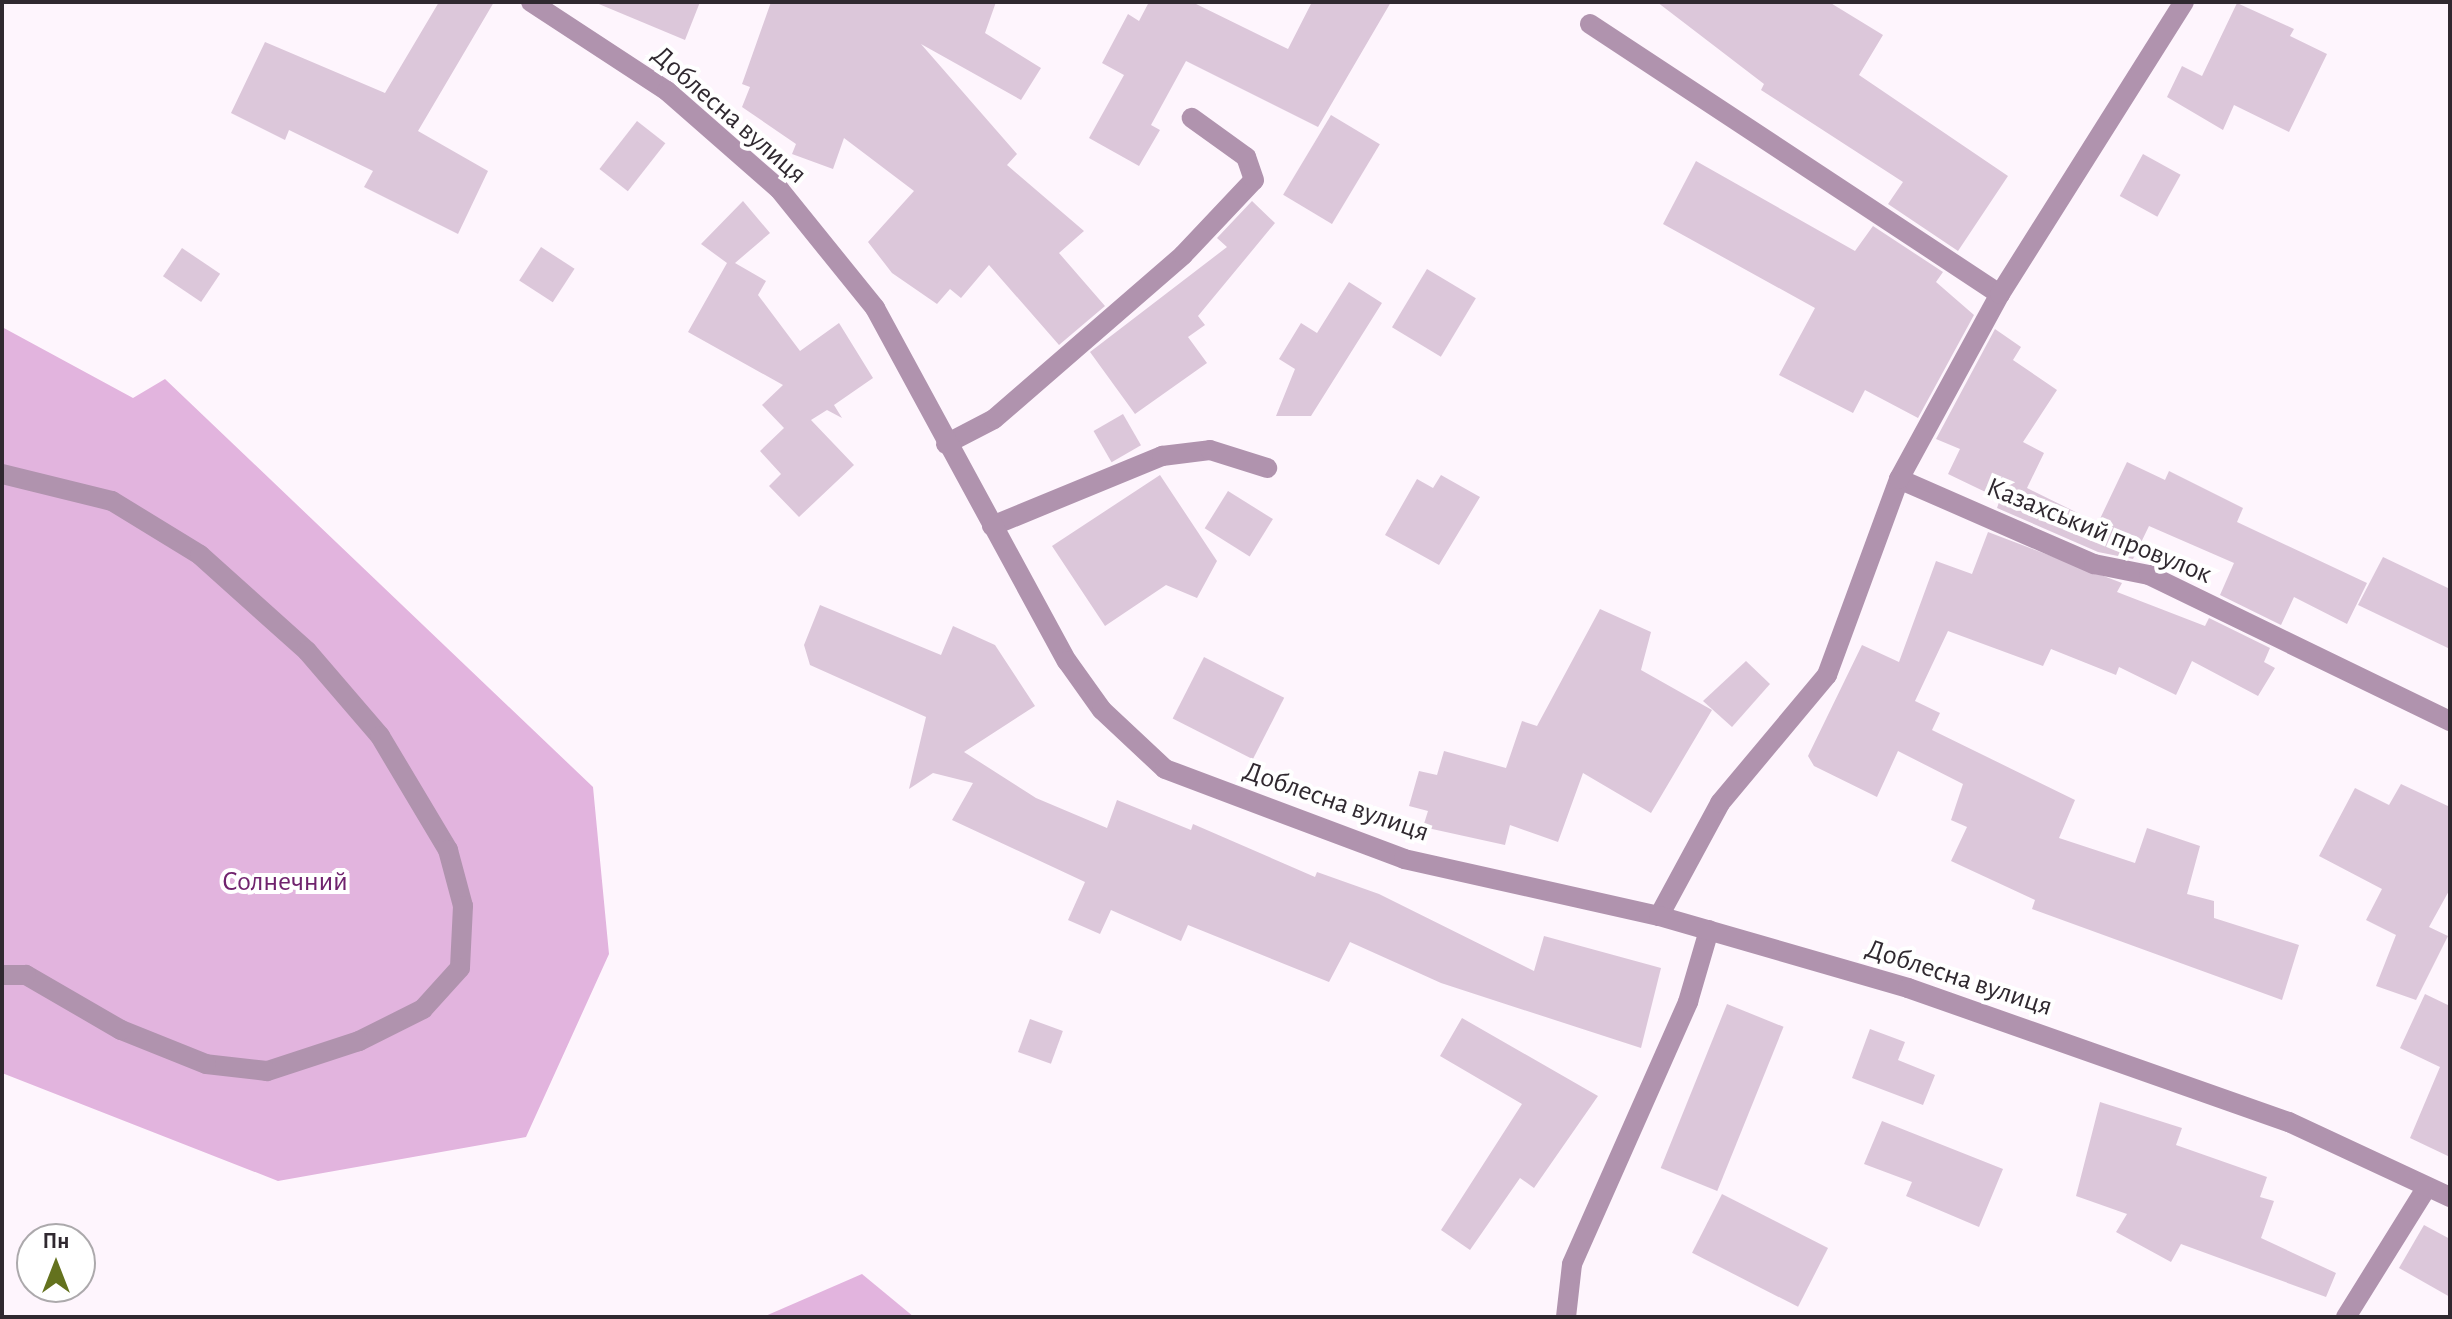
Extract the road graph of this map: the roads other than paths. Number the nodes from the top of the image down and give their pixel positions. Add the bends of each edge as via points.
1 (531, 2) edge
2 (2184, 2) edge
3 (1590, 24) dead end
4 (1192, 118) dead end
5 (2000, 294) junction
6 (946, 444) junction
7 (1267, 468) dead end
8 (2, 474) edge
9 (1899, 479) junction
10 (992, 526) junction
11 (2450, 721) edge
12 (1659, 916) junction
13 (1709, 930) junction
14 (2, 975) edge
15 (2427, 1187) junction
16 (2450, 1197) edge
17 (1566, 1317) edge
18 (2346, 1317) edge

1 - 6 street, Доблесна вулиця via 667,91 779,189 875,308
2 - 5 street
3 - 5 street
4 - 6 street via 1246,157 1254,180 1183,255 994,419
5 - 9 street
6 - 10 street, Доблесна вулиця
7 - 10 street via 1210,450 1162,456
8 - 14 street via 112,501 200,555 307,651 380,736 448,850 463,906 460,968 423,1009 359,1041 267,1071 206,1064 121,1030 26,975
9 - 11 street, Казахський провулок via 2094,564 2149,575
9 - 12 street via 1827,675 1720,803
10 - 12 street, Доблесна вулиця via 1102,710 1165,769 1404,859
12 - 13 street, Доблесна вулиця
13 - 15 street, Доблесна вулиця via 1908,988 2289,1122
13 - 17 street via 1688,1002 1572,1264
15 - 16 street, Доблесна вулиця
15 - 18 street

